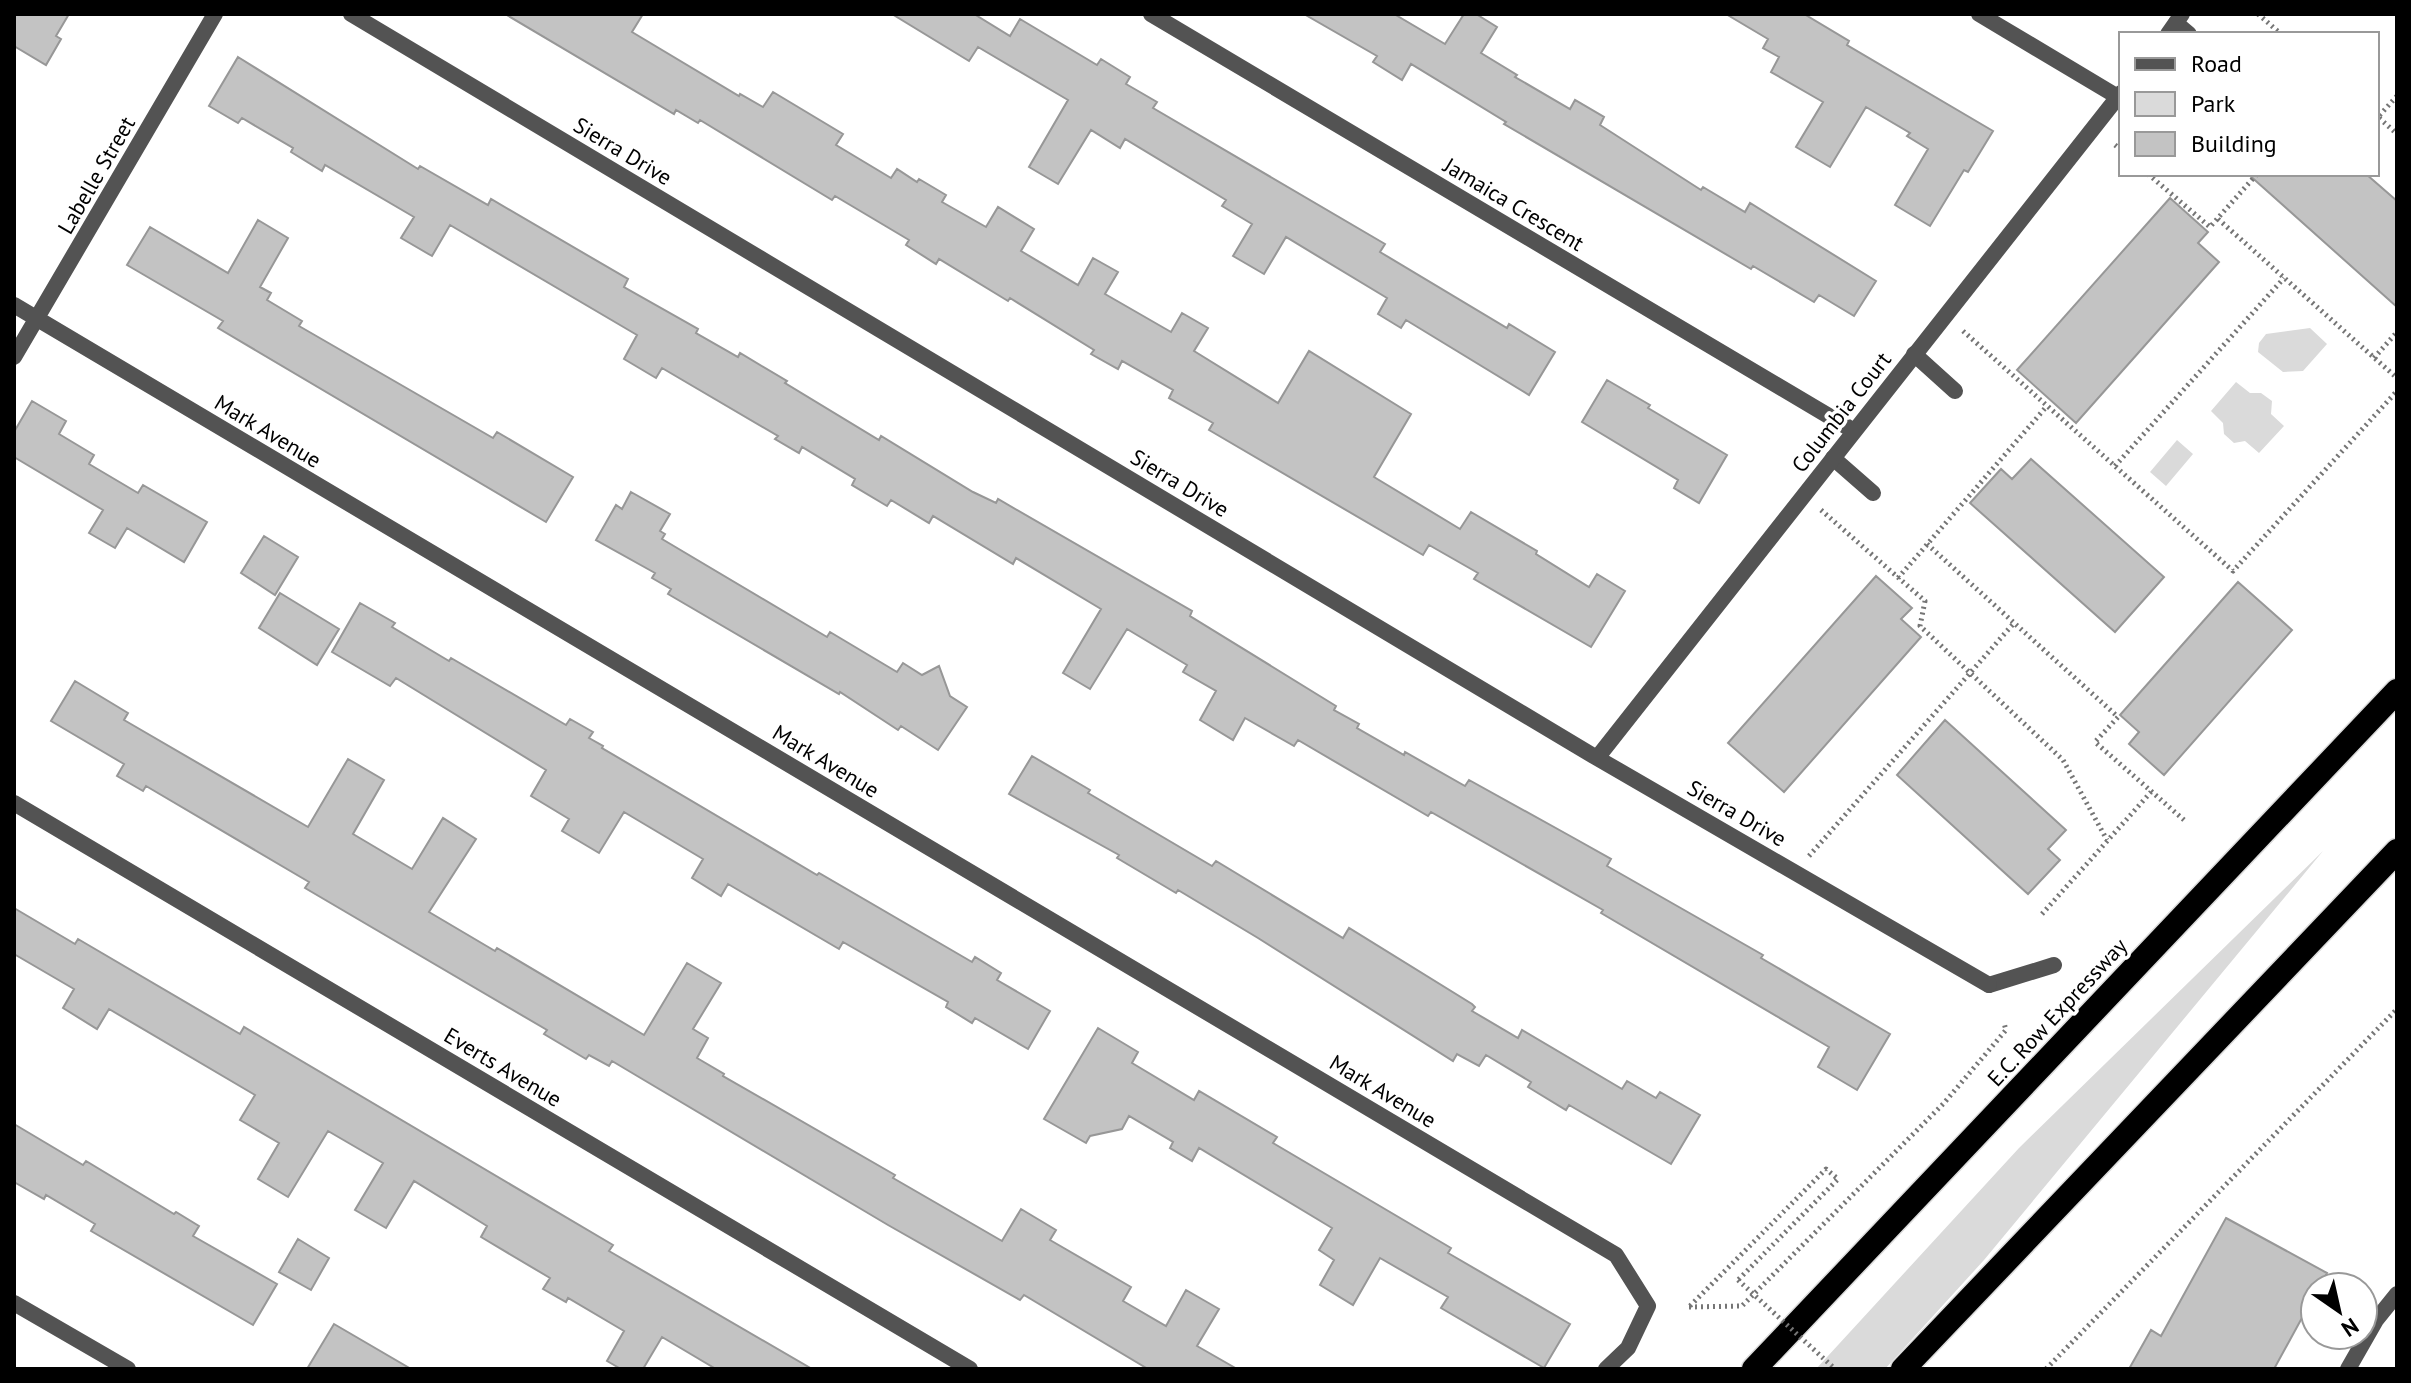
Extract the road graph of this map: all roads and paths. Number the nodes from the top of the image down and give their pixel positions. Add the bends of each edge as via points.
1 (215, 14) edge
2 (351, 14) edge
3 (1151, 14) edge
4 (1979, 14) edge
5 (2258, 14) edge
6 (2279, 32) edge
7 (2119, 95) edge
8 (2397, 96) edge
9 (2119, 97) edge
10 (2379, 115) edge
11 (2379, 119) edge
12 (2397, 134) edge
13 (2115, 145) dead end
14 (2119, 148) edge
15 (2150, 176) edge
16 (2255, 176) edge
17 (2218, 219) junction
18 (2284, 278) junction
19 (14, 305) edge
20 (37, 318) junction
21 (1962, 330) dead end
22 (2397, 332) edge
23 (1914, 354) junction
24 (14, 357) edge
25 (2374, 358) junction
26 (2397, 378) edge
27 (1955, 391) dead end
28 (2397, 391) edge
29 (2047, 406) junction
30 (1854, 431) junction
31 (1833, 458) junction
32 (2115, 466) junction
33 (1873, 493) dead end
34 (1817, 506) dead end
35 (1927, 544) junction
36 (1898, 578) junction
37 (2014, 623) junction
38 (1970, 673) junction
39 (2397, 691) edge
40 (1597, 758) junction
41 (2151, 792) junction
42 (14, 803) edge
43 (2184, 820) dead end
44 (2107, 840) junction
45 (2397, 851) edge
46 (1809, 856) dead end
47 (2042, 914) dead end
48 (2054, 965) dead end
49 (2397, 1009) edge
50 (2004, 1023) dead end
51 (2397, 1294) edge
52 (14, 1303) edge
53 (128, 1369) edge
54 (970, 1369) edge
55 (1606, 1369) edge
56 (1754, 1369) edge
57 (1835, 1369) edge
58 (1906, 1369) edge
59 (2046, 1369) edge
60 (2348, 1369) edge

1 - 20 street, Labelle Street
2 - 40 street, Sierra Drive
3 - 30 street, Jamaica Crescent
4 - 7 street
5 - 6 path
8 - 10 path
9 - 23 street, Columbia Court
11 - 12 path
13 - 14 path
15 - 17 path via 2210,227
16 - 17 path
17 - 18 path
18 - 25 path
18 - 32 path
19 - 20 street, Mark Avenue
20 - 24 street, Labelle Street
20 - 55 street, Mark Avenue via 1616,1255 1648,1306 1628,1348
21 - 29 path
22 - 25 path
23 - 27 street
23 - 30 street, Columbia Court
25 - 26 path
28 - 32 path via 2233,571
29 - 32 path
29 - 35 path
30 - 31 street, Columbia Court
31 - 33 street
31 - 40 street, Columbia Court
34 - 36 path
35 - 36 path
35 - 37 path
36 - 38 path via 1925,601 1920,626
37 - 38 path
37 - 41 path via 2118,717 2095,742
38 - 44 path via 2063,760
38 - 46 path
39 - 56 highway, E.C. Row Expressway
40 - 48 street, Sierra Drive via 1989,985
41 - 43 path
41 - 44 path
42 - 54 street, Everts Avenue
44 - 47 path
45 - 58 highway
49 - 59 path
50 - 57 path, bridge via 2006,1030 1944,1103 1742,1306 1689,1307 1826,1169 1838,1179 1738,1280
51 - 60 street
52 - 53 street

